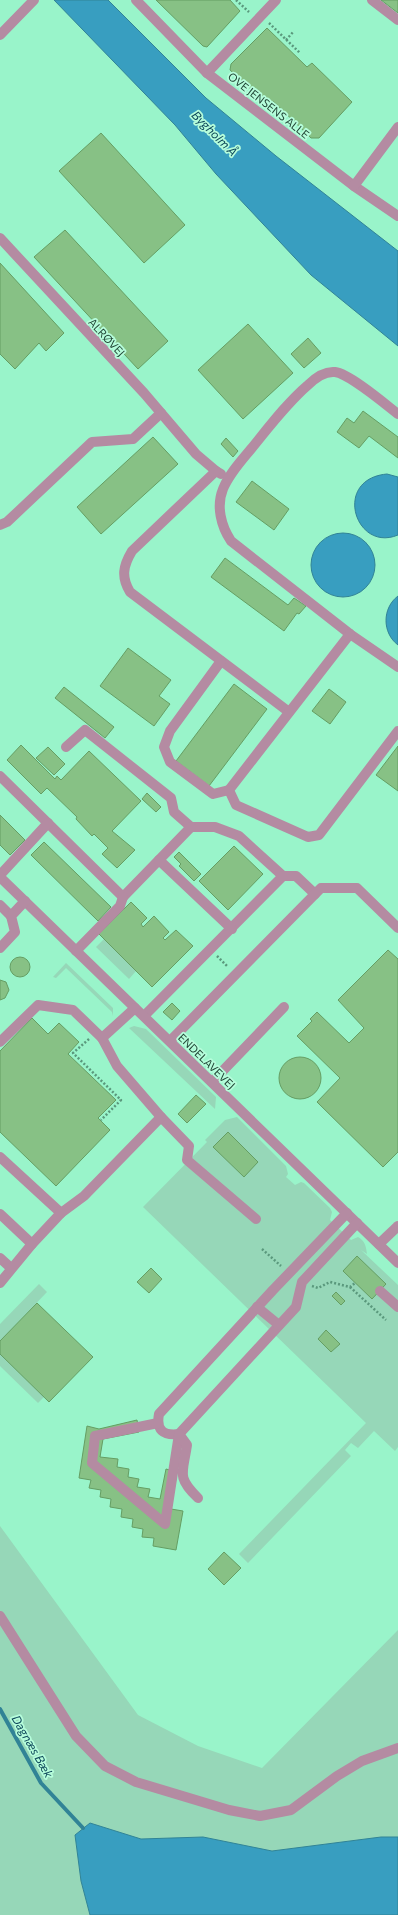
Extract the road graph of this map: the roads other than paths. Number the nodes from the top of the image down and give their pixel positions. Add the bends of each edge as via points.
1 (136, 0) edge
2 (276, 0) edge
3 (372, 0) edge
4 (29, 2) edge
5 (398, 20) edge
6 (0, 35) edge
7 (207, 73) junction
8 (398, 127) edge
9 (354, 186) junction
10 (398, 216) edge
11 (0, 238) edge
12 (161, 413) junction
13 (398, 414) edge
14 (216, 472) junction
15 (229, 476) junction
16 (0, 526) edge
17 (350, 634) junction
18 (222, 661) junction
19 (398, 667) edge
20 (288, 712) junction
21 (398, 731) edge
22 (66, 747) dead end
23 (0, 776) edge
24 (229, 790) junction
25 (48, 824) junction
26 (191, 827) junction
27 (159, 860) junction
28 (0, 876) edge
29 (283, 876) junction
30 (315, 894) junction
31 (123, 897) junction
32 (25, 901) junction
33 (0, 905) edge
34 (12, 916) junction
35 (398, 928) edge
36 (232, 929) junction
37 (0, 948) edge
38 (76, 950) junction
39 (284, 1007) dead end
40 (135, 1008) junction
41 (144, 1016) junction
42 (99, 1036) junction
43 (170, 1041) junction
44 (0, 1042) edge
45 (212, 1082) junction
46 (160, 1117) junction
47 (0, 1157) edge
48 (61, 1213) junction
49 (347, 1213) junction
50 (0, 1214) edge
51 (256, 1219) dead end
52 (357, 1223) junction
53 (398, 1226) edge
54 (32, 1244) junction
55 (379, 1244) junction
56 (0, 1258) edge
57 (398, 1263) edge
58 (11, 1268) junction
59 (0, 1283) edge
60 (380, 1291) dead end
61 (257, 1307) junction
62 (398, 1307) edge
63 (279, 1325) junction
64 (158, 1423) junction
65 (179, 1434) junction
66 (198, 1498) dead end
67 (0, 1616) edge
68 (398, 1748) edge

1 - 7 street, OVE JENSENS ALLE
2 - 7 street
3 - 5 street
4 - 6 street
7 - 9 street, OVE JENSENS ALLE
8 - 9 street
9 - 10 street, OVE JENSENS ALLE
11 - 12 street, ALRØVEJ
12 - 14 street, ALRØVEJ via 196,454
12 - 16 street via 133,439 92,442 8,522
13 - 15 street via 349,378 335,372 323,374 308,385 277,418
14 - 15 street
14 - 18 street via 132,551 126,561 123,575 130,592
15 - 17 street via 220,503 222,520 232,541
17 - 19 street
17 - 20 street
18 - 20 street
18 - 24 street via 170,732 164,747 170,762 213,794
20 - 24 street
21 - 24 street via 319,835 308,837 236,805
22 - 26 street via 85,730 171,798 174,812
23 - 25 street
25 - 28 street
25 - 31 street
26 - 27 street
26 - 29 street via 215,828 239,836
27 - 31 street
27 - 36 street
28 - 32 street, ENDELAVEVEJ
29 - 30 street via 296,876
29 - 36 street
30 - 35 street via 321,888 357,888
30 - 43 street
31 - 38 street via 120,906
32 - 34 street
32 - 38 street, ENDELAVEVEJ
33 - 34 street
34 - 37 street via 15,932
36 - 41 street
38 - 40 street, ENDELAVEVEJ
39 - 45 street
40 - 41 street, ENDELAVEVEJ
40 - 42 street
41 - 43 street, ENDELAVEVEJ
42 - 44 street via 73,1010 38,1005
42 - 46 street via 117,1066
43 - 45 street, ENDELAVEVEJ
45 - 49 street, ENDELAVEVEJ
46 - 48 street via 84,1196
46 - 51 street via 188,1146 187,1160
47 - 48 street
48 - 54 street
49 - 52 street, ENDELAVEVEJ
49 - 61 street
50 - 54 street
52 - 55 street, ENDELAVEVEJ
52 - 63 street via 302,1282 296,1307
53 - 55 street
54 - 58 street
55 - 57 street, ENDELAVEVEJ
56 - 58 street
58 - 59 street
60 - 62 street
61 - 63 street
61 - 64 street via 159,1414
63 - 65 street
64 - 65 street via 162,1431 170,1435
64 - 65 street via 95,1436 92,1463 165,1524
65 - 66 street via 187,1445 182,1478 185,1486
67 - 68 street via 76,1736 105,1766 136,1782 228,1810 260,1816 291,1810 362,1761

